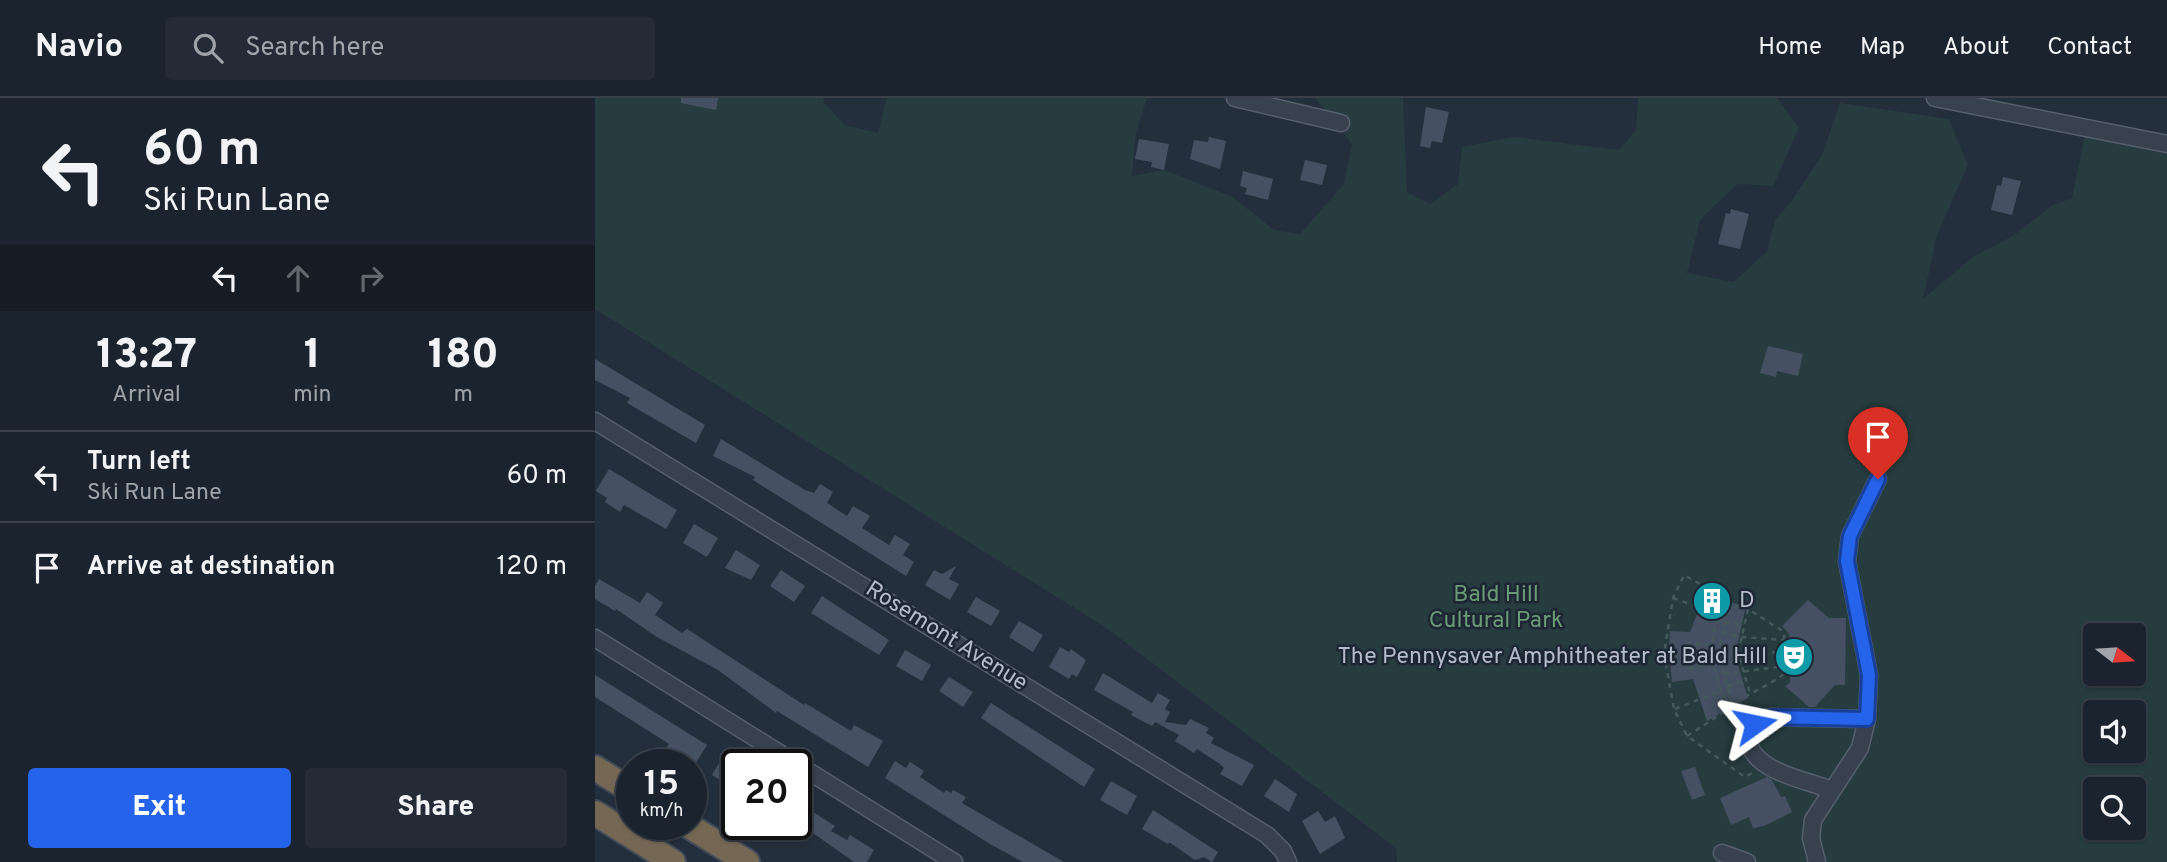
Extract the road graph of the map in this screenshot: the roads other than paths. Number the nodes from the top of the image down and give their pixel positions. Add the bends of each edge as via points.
1 (1235, 98) edge
2 (1935, 98) edge
3 (1341, 123) dead end
4 (2167, 144) edge
5 (595, 421) edge
6 (1878, 479) dead end
7 (595, 638) edge
8 (1867, 719) junction
9 (595, 768) edge
10 (616, 781) edge
11 (1831, 790) junction
12 (595, 813) edge
13 (707, 837) edge
14 (1722, 853) dead end
15 (673, 862) edge
16 (747, 862) edge
17 (954, 862) edge
18 (1288, 862) edge
19 (1747, 862) edge
20 (1817, 862) edge

1 - 3 street
2 - 4 street
5 - 18 street, Rosemont Avenue via 1267,835
6 - 8 street via 1850,536 1847,561 1869,675
7 - 17 street
8 - 11 street via 1860,748
8 - 11 street via 1772,717 1761,719 1747,735 1762,762
9 - 10 highway
11 - 20 street via 1813,820 1811,838
12 - 15 highway
13 - 16 highway
14 - 19 street

